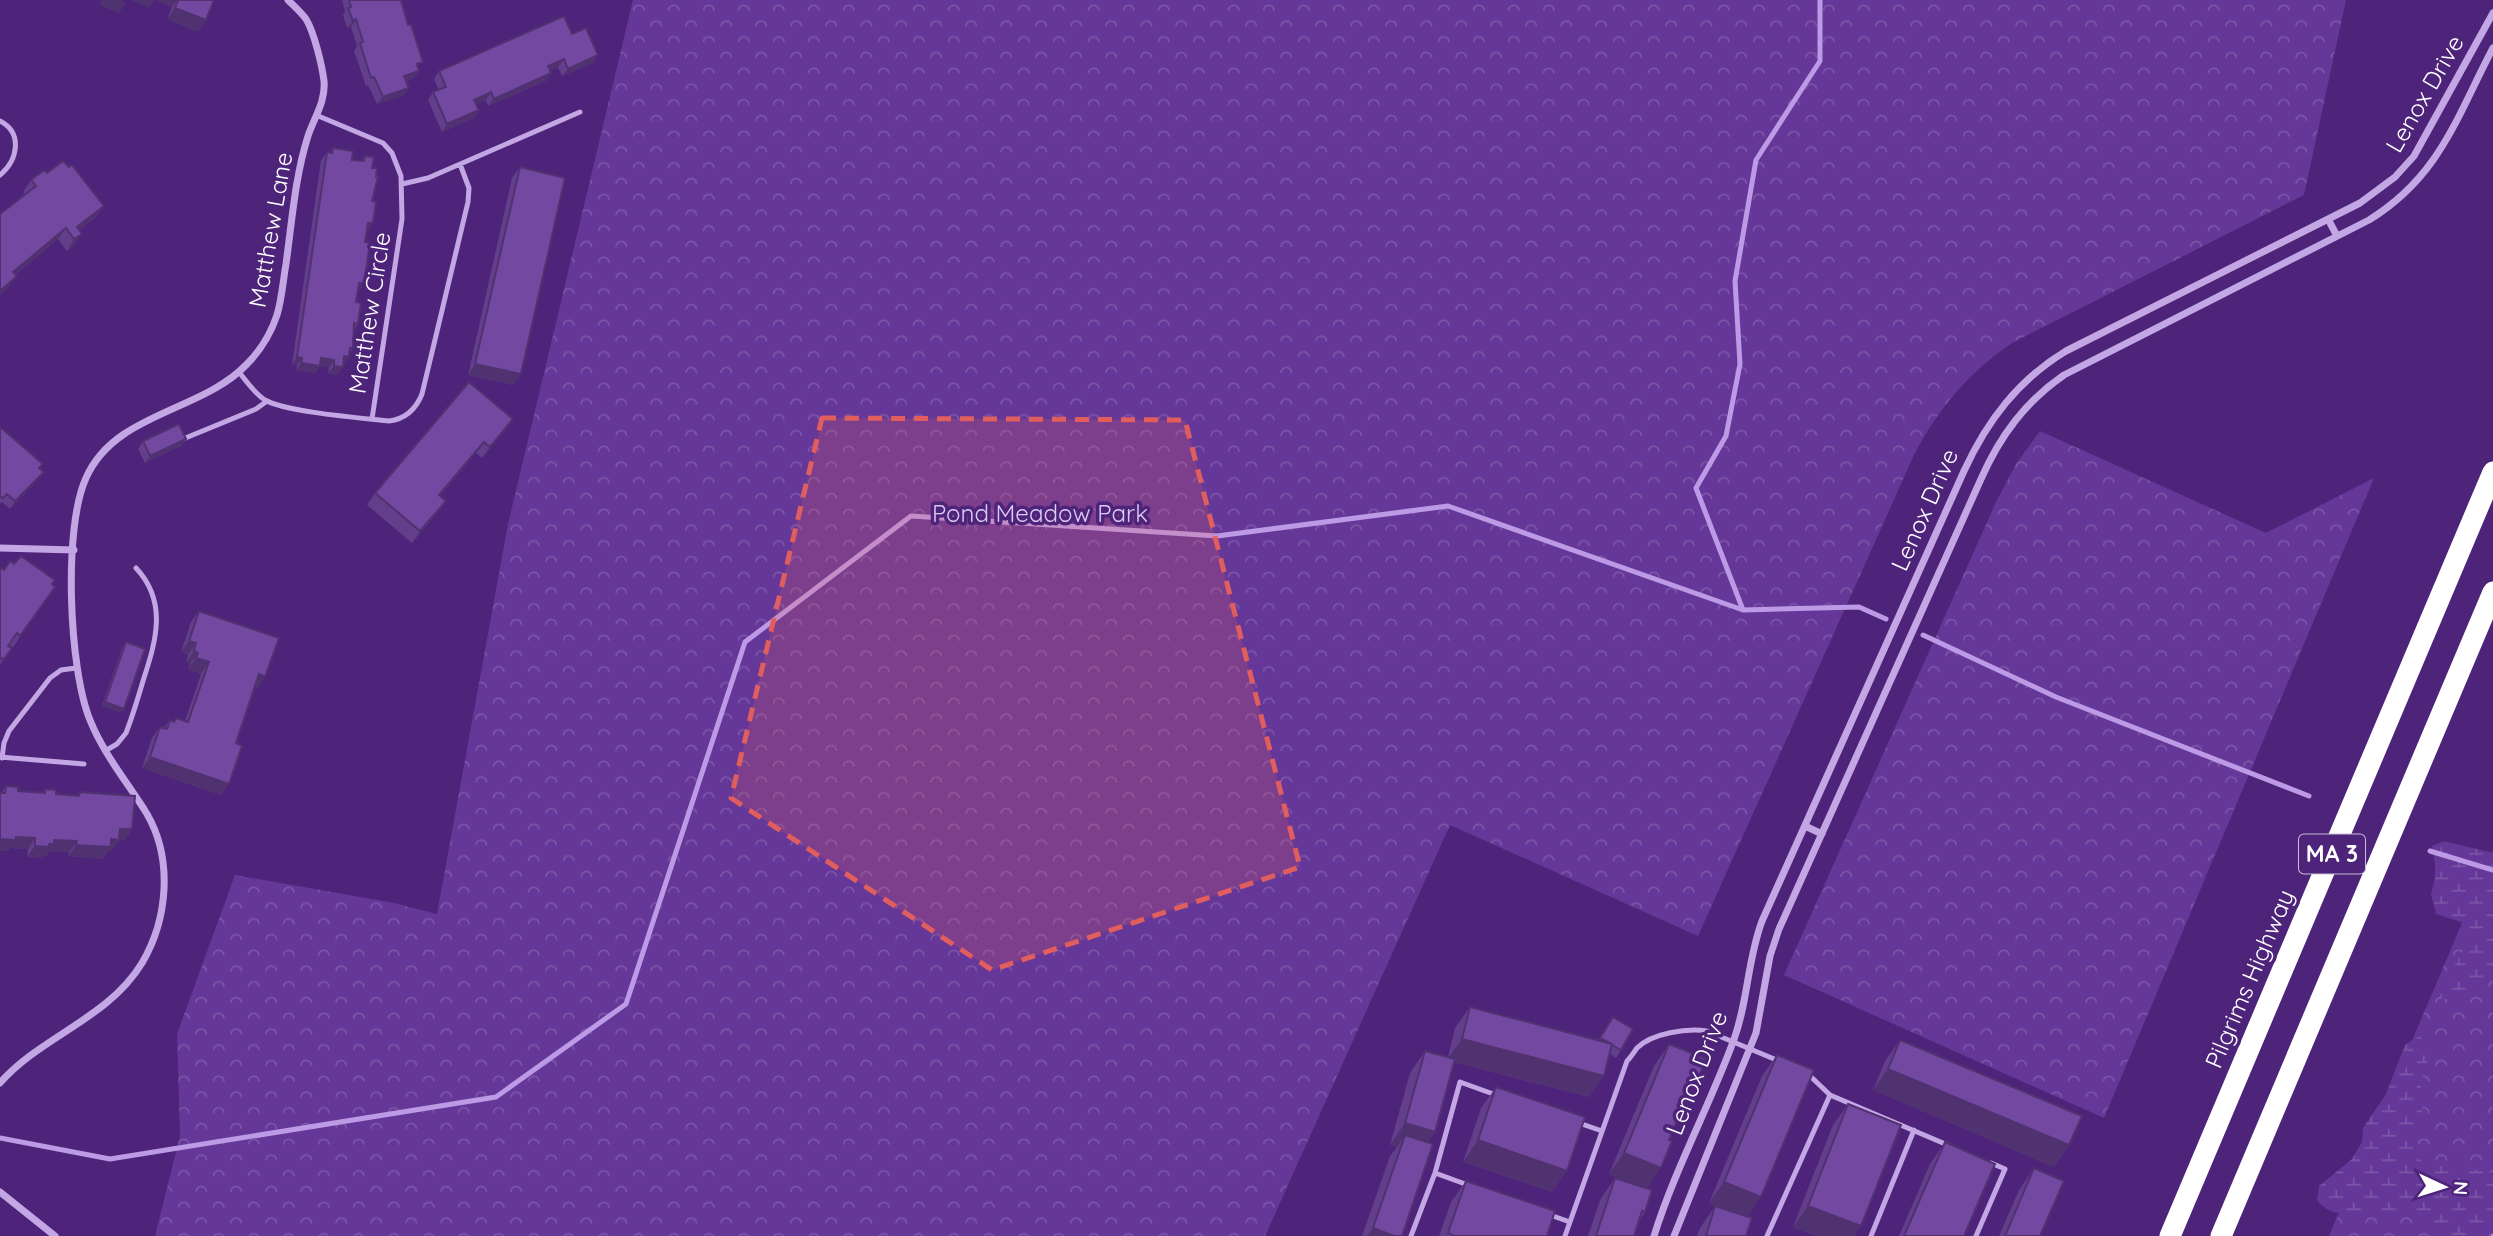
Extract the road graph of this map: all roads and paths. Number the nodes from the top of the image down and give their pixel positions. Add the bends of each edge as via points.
1 (279, 0) edge
2 (290, 2) edge
3 (2493, 13) edge
4 (2493, 48) edge
5 (2466, 63) junction
6 (2481, 71) junction
7 (580, 112) dead end
8 (316, 115) junction
9 (0, 121) edge
10 (460, 164) junction
11 (0, 175) edge
12 (402, 184) junction
13 (2328, 219) junction
14 (2337, 236) junction
15 (2098, 335) junction
16 (2107, 352) junction
17 (239, 372) junction
18 (267, 401) junction
19 (372, 419) junction
20 (183, 439) edge
21 (1964, 471) junction
22 (2493, 472) edge
23 (1981, 479) junction
24 (0, 548) edge
25 (74, 550) junction
26 (136, 568) dead end
27 (2493, 592) edge
28 (76, 668) junction
29 (105, 751) junction
30 (1, 757) edge
31 (84, 764) dead end
32 (1805, 826) junction
33 (1822, 834) junction
34 (1733, 1042) junction
35 (1751, 1049) junction
36 (1785, 1064) edge
37 (1797, 1068) edge
38 (0, 1083) edge
39 (1830, 1095) junction
40 (1499, 1096) edge
41 (1576, 1122) edge
42 (1914, 1130) junction
43 (1602, 1131) junction
44 (1959, 1150) edge
45 (1982, 1159) edge
46 (1434, 1173) junction
47 (1471, 1186) edge
48 (0, 1192) edge
49 (1545, 1213) edge
50 (1570, 1222) junction
51 (55, 1236) edge
52 (1411, 1236) edge
53 (1565, 1236) edge
54 (1654, 1236) edge
55 (1674, 1236) edge
56 (1767, 1236) edge
57 (1871, 1236) edge
58 (1976, 1236) edge
59 (2171, 1236) edge
60 (2221, 1236) edge

1 - 2 street, Matthew Lane
2 - 8 street, Matthew Lane via 308,21 323,77 323,99
3 - 5 street, Lenox Drive
4 - 6 street, Lenox Drive
5 - 6 street
5 - 13 street, Lenox Drive via 2423,143 2404,168 2373,195
6 - 14 street, Lenox Drive via 2447,139 2419,180 2383,211
7 - 10 lane
8 - 12 lane, Matthew Circle via 383,143 395,160
8 - 17 street, Matthew Lane via 299,171 276,315 262,346
9 - 11 lane via 13,131 16,145 10,165
10 - 12 lane
10 - 19 lane via 469,188 468,201 422,394 404,417
12 - 19 lane, Matthew Circle via 402,219
13 - 14 street
13 - 15 street, Lenox Drive
14 - 16 street, Lenox Drive
15 - 16 street
15 - 21 street, Lenox Drive via 2053,359 2020,386 1989,423
16 - 23 street, Lenox Drive via 2064,375 2032,400 2005,434
17 - 18 lane
17 - 25 street, Matthew Lane via 221,386 139,426 98,457 79,500
18 - 19 lane, Matthew Circle
18 - 20 lane
21 - 23 street
21 - 32 street, Lenox Drive
22 - 59 highway, Pilgrims Highway / MA 3
23 - 33 street, Lenox Drive
24 - 25 street
25 - 28 street, Matthew Lane
26 - 29 lane via 156,603 157,635 126,733
27 - 60 highway, MA 3
28 - 29 street, Matthew Lane via 84,706
28 - 30 lane via 61,670 50,678 9,731
29 - 38 street, Matthew Lane via 156,836 164,886 159,925 143,962 115,995
30 - 31 lane
32 - 33 street
32 - 34 street, Lenox Drive via 1756,936
33 - 35 street, Lenox Drive via 1774,942
34 - 35 lane
34 - 43 lane via 1695,1030 1654,1038 1639,1046 1627,1061
34 - 54 street, Lenox Drive
35 - 36 lane
35 - 55 street, Lenox Drive
37 - 39 lane
39 - 42 lane
39 - 56 lane
40 - 46 lane via 1460,1082
41 - 43 lane
42 - 44 lane
42 - 57 lane
43 - 50 lane
45 - 58 lane via 2005,1169
46 - 47 lane
46 - 52 lane
48 - 51 street
49 - 50 lane
50 - 53 lane

